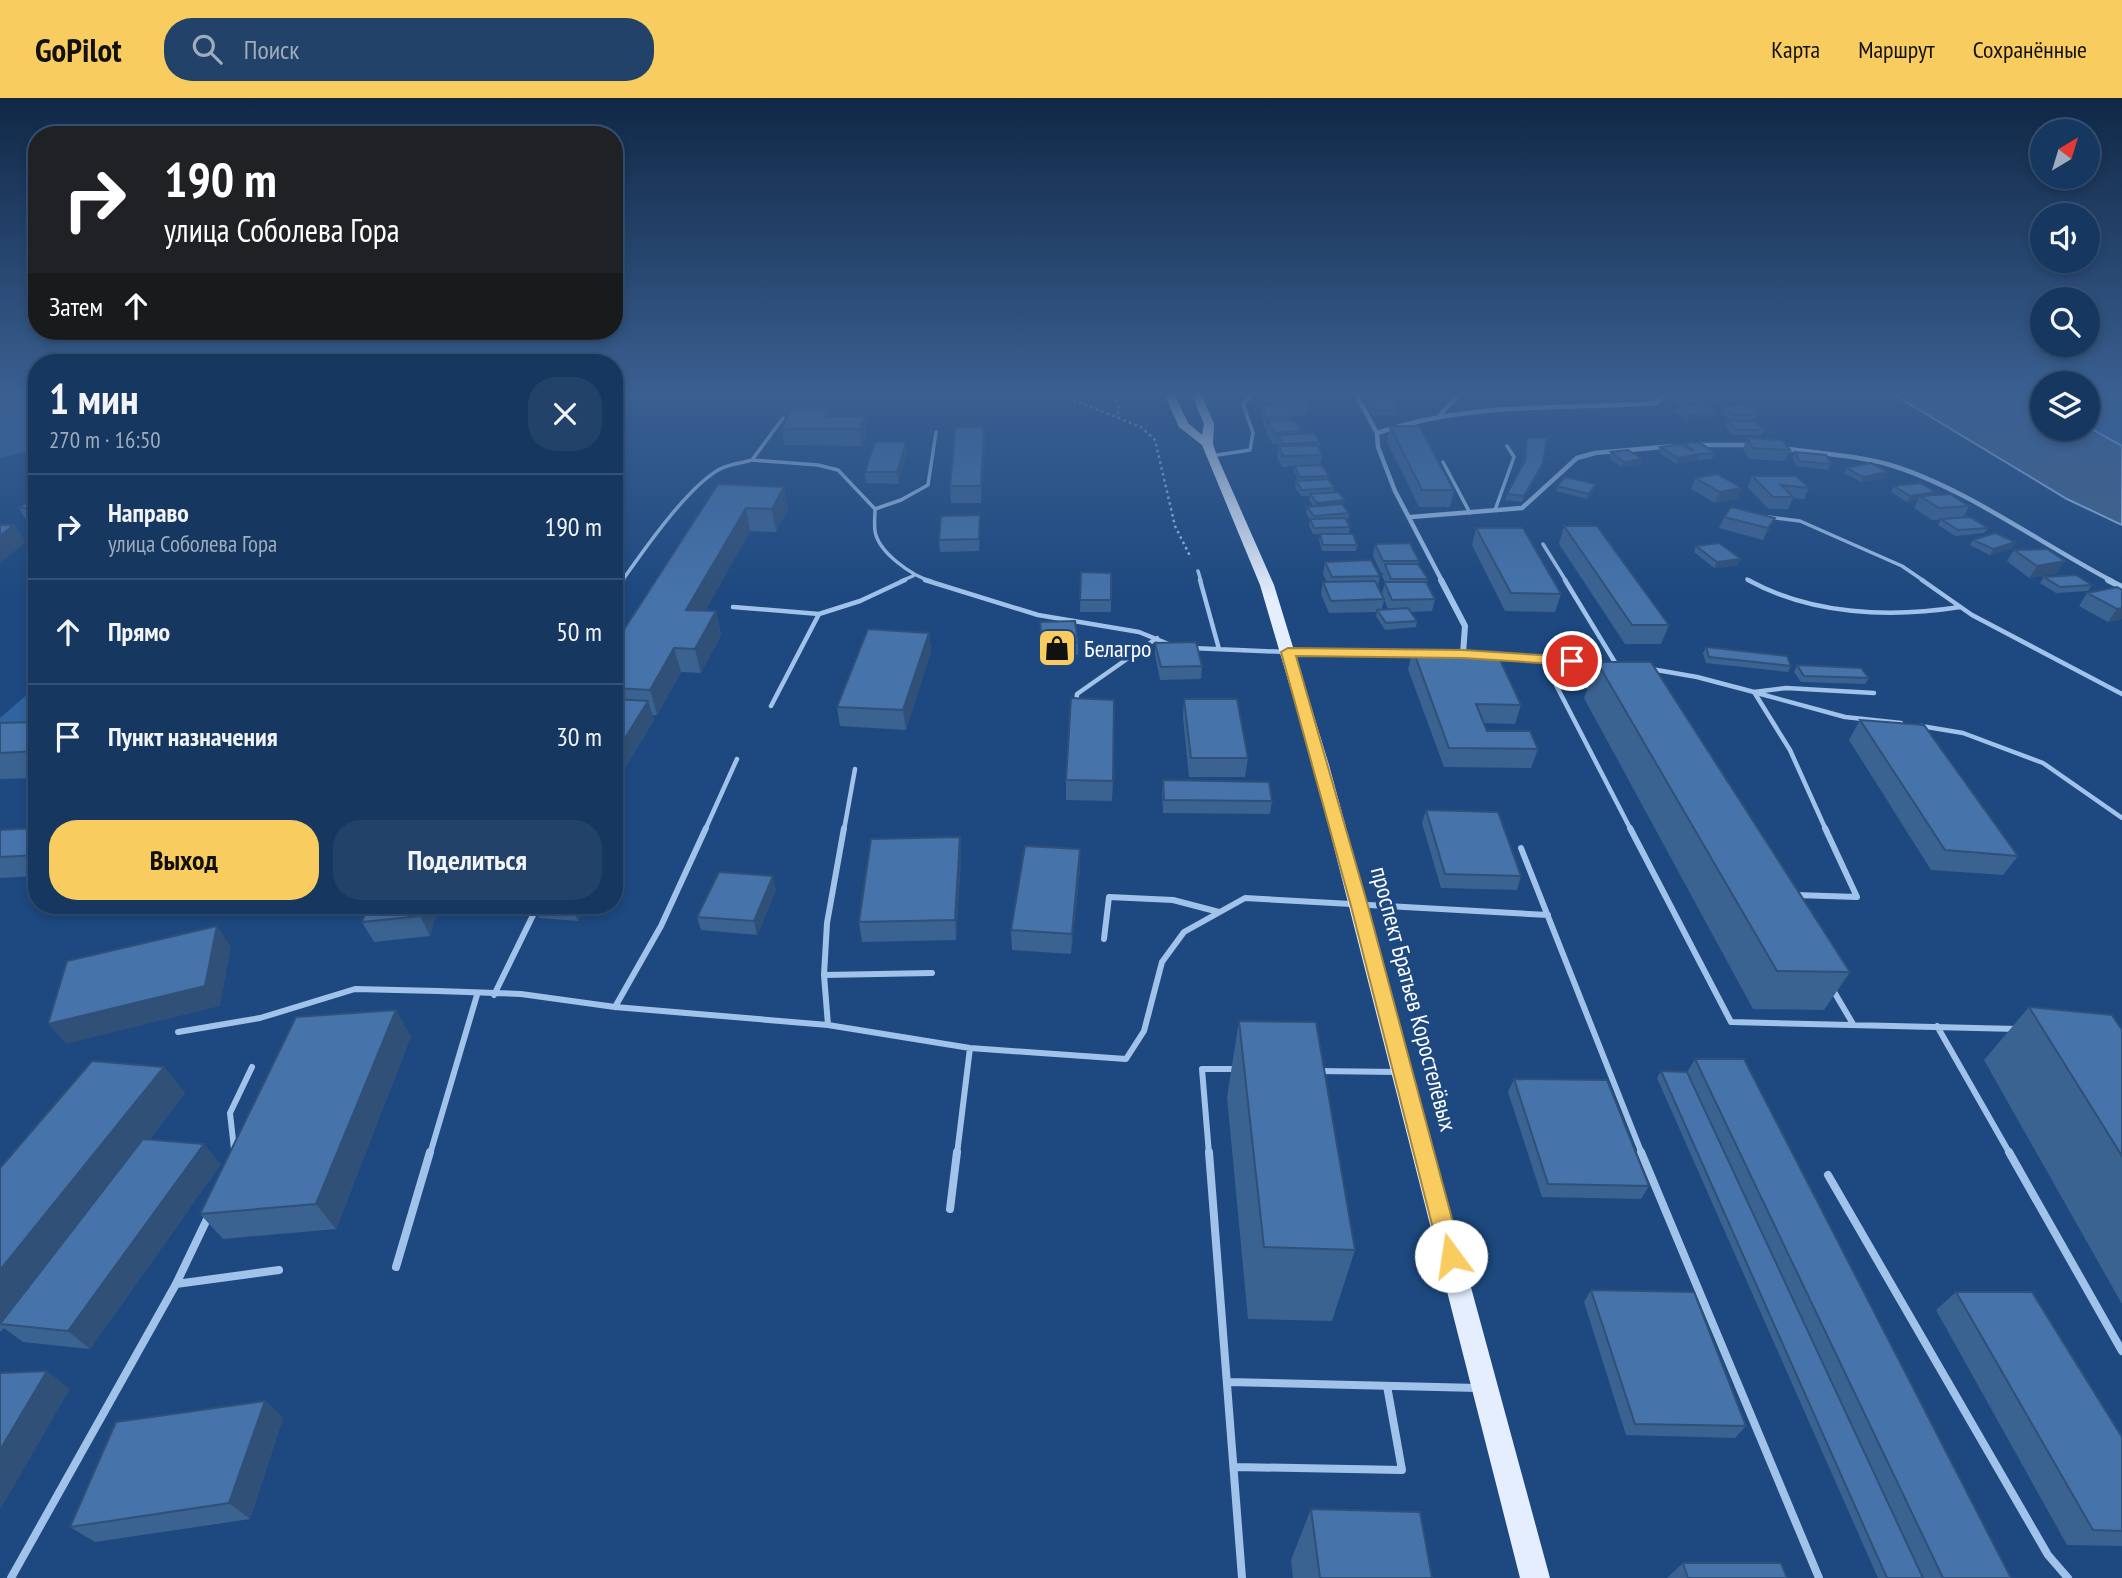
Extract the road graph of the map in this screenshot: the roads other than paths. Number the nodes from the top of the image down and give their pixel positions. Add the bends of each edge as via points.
1 (752, 460) joint
2 (932, 460) edge
3 (1213, 460) edge
4 (1383, 460) edge
5 (1514, 460) edge
6 (1575, 460) edge
7 (1860, 460) edge
8 (1444, 462) dead end
9 (875, 509) junction
10 (1495, 510) junction
11 (1470, 513) junction
12 (1759, 516) edge
13 (1411, 517) junction
14 (1543, 544) dead end
15 (1198, 571) road end
16 (913, 576) junction
17 (623, 579) edge
18 (1747, 579) dead end
19 (2122, 587) edge
20 (733, 607) dead end
21 (1960, 607) junction
22 (819, 614) junction
23 (1157, 638) junction
24 (1219, 649) junction
25 (1288, 652) junction
26 (1423, 653) edge
27 (1450, 654) edge
28 (1463, 654) junction
29 (1475, 655) edge
30 (1488, 655) edge
31 (1616, 664) junction
32 (1628, 666) edge
33 (1640, 667) edge
34 (1596, 686) dead end
35 (1754, 692) junction
36 (1874, 693) dead end
37 (2122, 694) edge
38 (771, 706) dead end
39 (1076, 708) edge
40 (737, 759) dead end
41 (855, 769) dead end
42 (2122, 818) edge
43 (1521, 848) dead end
44 (1788, 895) edge
45 (1360, 906) junction
46 (1219, 912) junction
47 (534, 914) edge
48 (1548, 915) junction
49 (1104, 939) dead end
50 (932, 973) dead end
51 (824, 975) junction
52 (1831, 988) edge
53 (477, 995) junction
54 (494, 995) junction
55 (615, 1007) junction
56 (1853, 1024) junction
57 (828, 1025) junction
58 (1937, 1026) junction
59 (2020, 1029) dead end
60 (178, 1032) dead end
61 (970, 1048) junction
62 (252, 1067) dead end
63 (1242, 1069) edge
64 (1310, 1070) edge
65 (1404, 1072) junction
66 (235, 1160) edge
67 (1828, 1175) dead end
68 (950, 1209) dead end
69 (211, 1210) edge
70 (396, 1268) dead end
71 (279, 1270) dead end
72 (176, 1284) junction
73 (2122, 1351) edge
74 (1228, 1382) junction
75 (1387, 1385) junction
76 (1484, 1388) junction
77 (1236, 1467) junction
78 (11, 1578) edge
79 (1242, 1578) edge
80 (1535, 1578) edge
81 (1819, 1578) edge
82 (2068, 1578) edge

1 - 9 lane via 838,470
1 - 17 lane via 722,468 705,480 656,533
2 - 9 lane via 928,485
3 - 25 main road, проспект Братьев Коростелёвых via 1267,585
4 - 13 street
5 - 10 lane
6 - 10 street via 1522,508
7 - 19 street via 1886,464 1931,481
8 - 11 lane
9 - 16 lane via 876,534
10 - 11 street
11 - 13 street
12 - 21 lane via 1800,521 1860,546 1902,566
13 - 28 street via 1465,626
14 - 31 lane
15 - 24 lane
16 - 22 lane
16 - 23 lane via 1038,615
18 - 21 lane via 1801,600 1850,609 1916,614
20 - 22 lane
21 - 37 lane
22 - 38 lane
23 - 24 lane via 1178,648
23 - 39 lane via 1077,694
24 - 25 lane
25 - 26 street
25 - 45 main road, проспект Братьев Коростелёвых
27 - 28 street
28 - 29 lane
30 - 31 lane
31 - 32 lane
33 - 35 lane
34 - 56 lane via 1556,685 1731,1022
35 - 36 lane via 1786,688
35 - 42 lane via 1845,717 1963,733 2043,763
35 - 44 lane via 1790,750 1857,897
40 - 55 lane via 661,926
41 - 51 lane via 827,923
43 - 48 lane
45 - 46 lane via 1245,898
45 - 48 lane
45 - 65 main road, проспект Братьев Коростелёвых
46 - 49 lane via 1173,900 1109,897
46 - 61 lane via 1184,932 1161,962 1144,1031 1126,1059
47 - 54 lane
48 - 81 lane via 1611,1081
50 - 51 lane
51 - 57 lane
52 - 56 lane
53 - 54 lane
53 - 60 lane via 355,989 260,1018
53 - 70 lane
54 - 55 lane
55 - 57 lane
56 - 58 lane
57 - 61 lane
58 - 59 lane
58 - 73 lane
61 - 68 lane
62 - 66 lane via 230,1113
63 - 74 lane via 1202,1069
64 - 65 lane
65 - 76 main road, проспект Братьев Коростелёвых
67 - 82 lane via 2048,1555
69 - 72 lane
71 - 72 lane
72 - 78 lane
74 - 75 lane
74 - 77 lane
75 - 76 lane
75 - 77 lane via 1402,1470
76 - 80 main road, проспект Братьев Коростелёвых
77 - 79 lane

